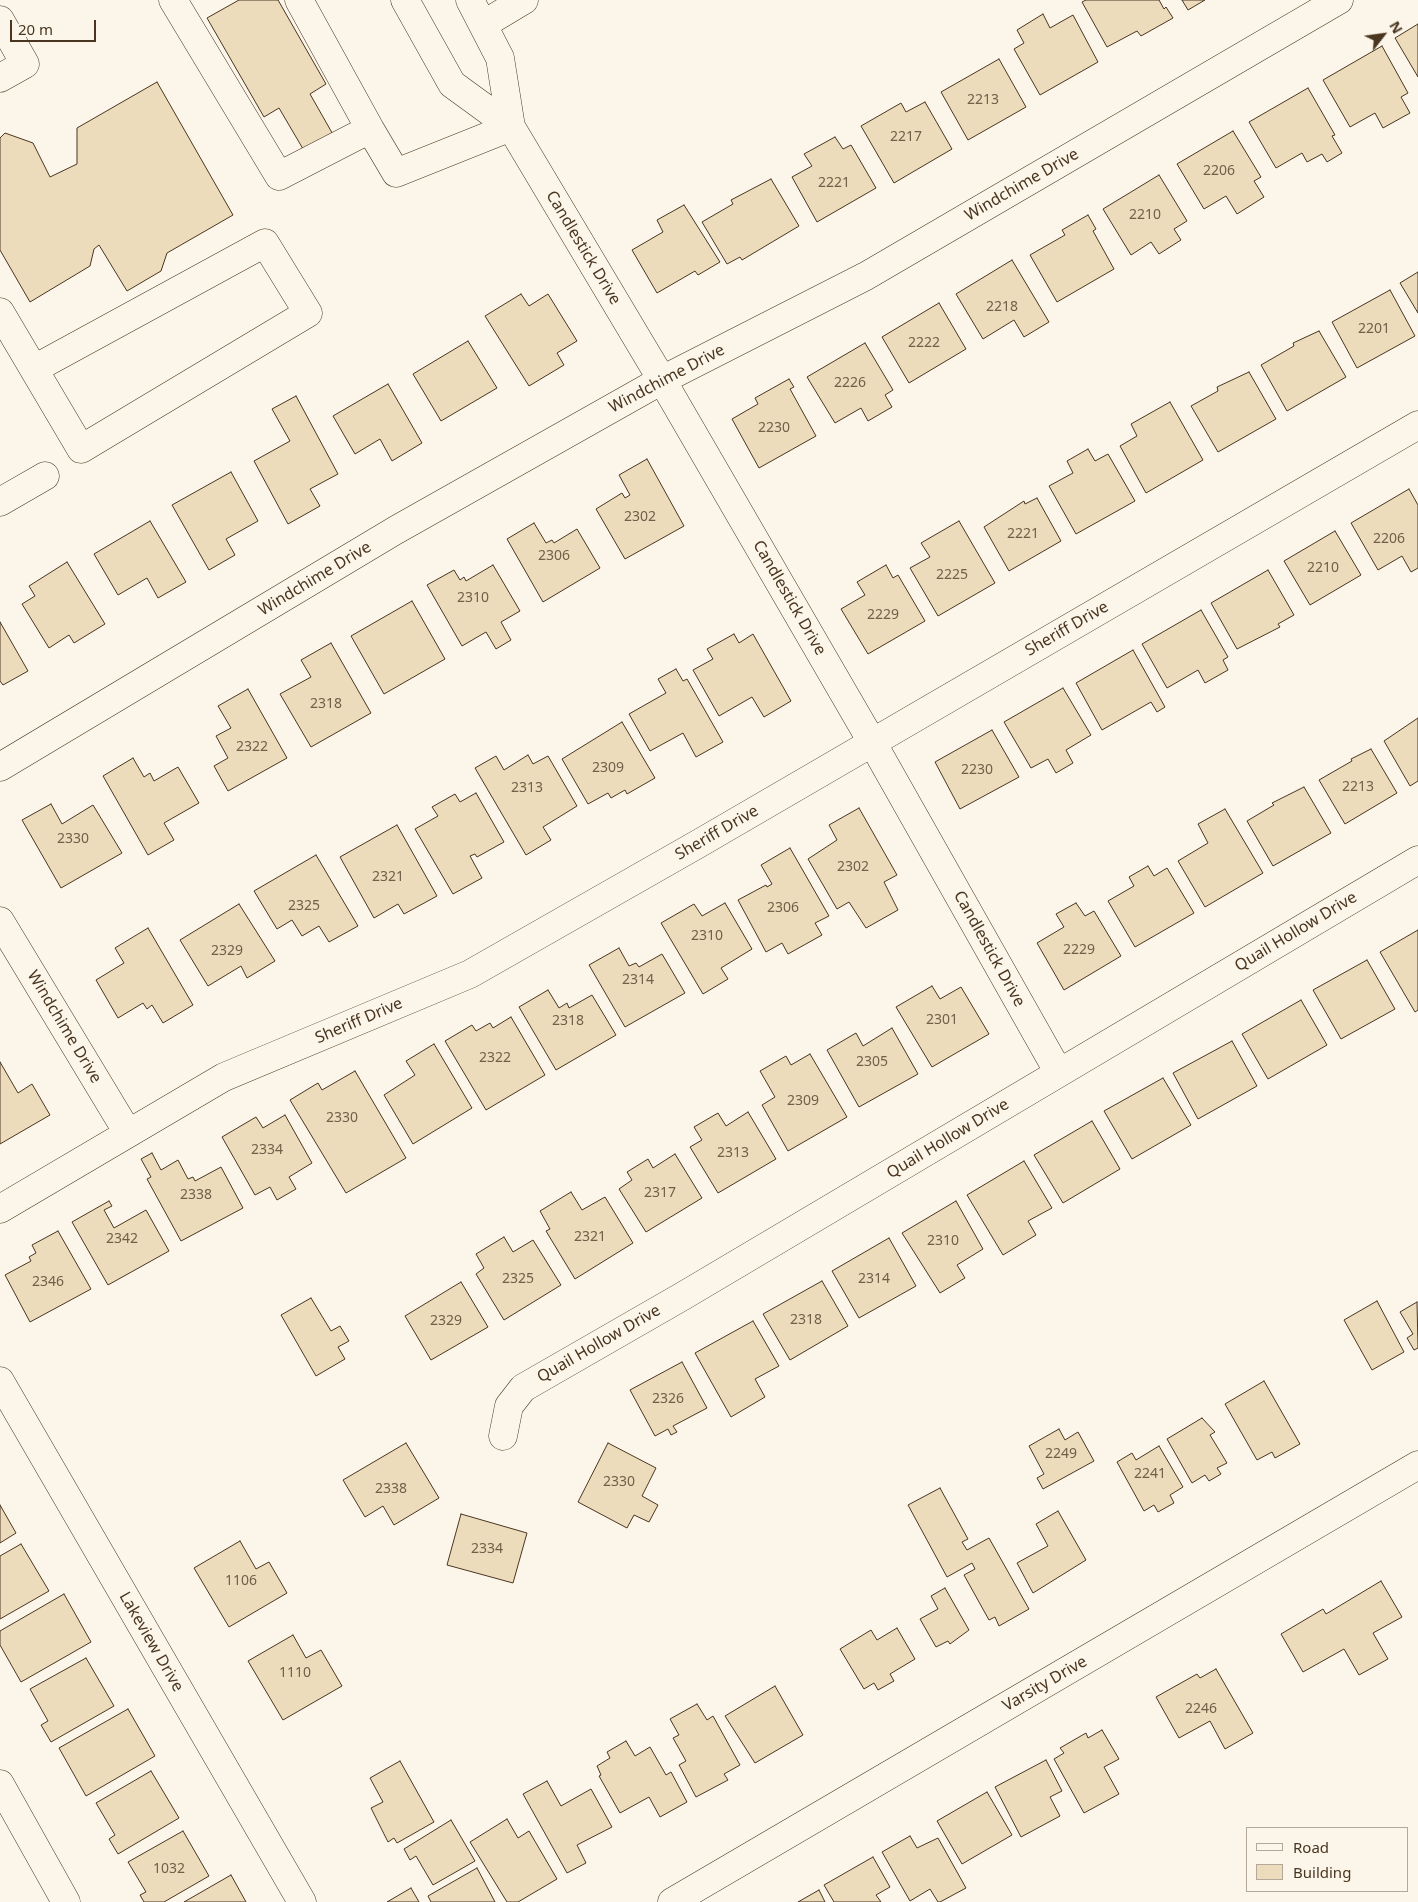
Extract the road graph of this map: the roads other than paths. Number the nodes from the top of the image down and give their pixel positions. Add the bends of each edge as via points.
1 (173, 0) edge
2 (299, 0) edge
3 (404, 0) edge
4 (470, 0) edge
5 (524, 0) edge
6 (1339, 0) edge
7 (0, 20) edge
8 (484, 24) junction
9 (0, 78) edge
10 (511, 127) junction
11 (370, 129) junction
12 (0, 312) edge
13 (34, 369) junction
14 (662, 380) junction
15 (1418, 426) edge
16 (45, 476) dead end
17 (0, 502) edge
18 (872, 742) junction
19 (0, 767) edge
20 (1418, 860) edge
21 (0, 922) edge
22 (1059, 1073) junction
23 (128, 1132) junction
24 (0, 1209) edge
25 (0, 1381) edge
26 (503, 1436) dead end
27 (1418, 1465) edge
28 (0, 1784) edge
29 (66, 1902) edge
30 (302, 1902) edge
31 (672, 1902) edge

1 - 11 street via 279,176
2 - 11 street
3 - 10 street, Candlestick Drive via 452,84
4 - 8 street, Candlestick Drive
5 - 8 street
6 - 14 street, Windchime Drive via 866,276
7 - 9 street via 25,64
8 - 10 street, Candlestick Drive via 500,58
10 - 11 street via 396,172
10 - 14 street, Candlestick Drive
12 - 13 street
13 - 13 street via 81,449 308,313 265,243
14 - 18 street, Candlestick Drive
14 - 19 street, Windchime Drive via 396,530
15 - 18 street, Sheriff Drive
16 - 17 street
18 - 22 street, Candlestick Drive
18 - 23 street, Sheriff Drive via 470,974 224,1077
20 - 22 street, Quail Hollow Drive
21 - 23 street, Windchime Drive
22 - 26 street, Quail Hollow Drive via 523,1388 509,1406
23 - 24 street, Sheriff Drive
25 - 30 street, Lakeview Drive
27 - 31 street, Varsity Drive
28 - 29 street

